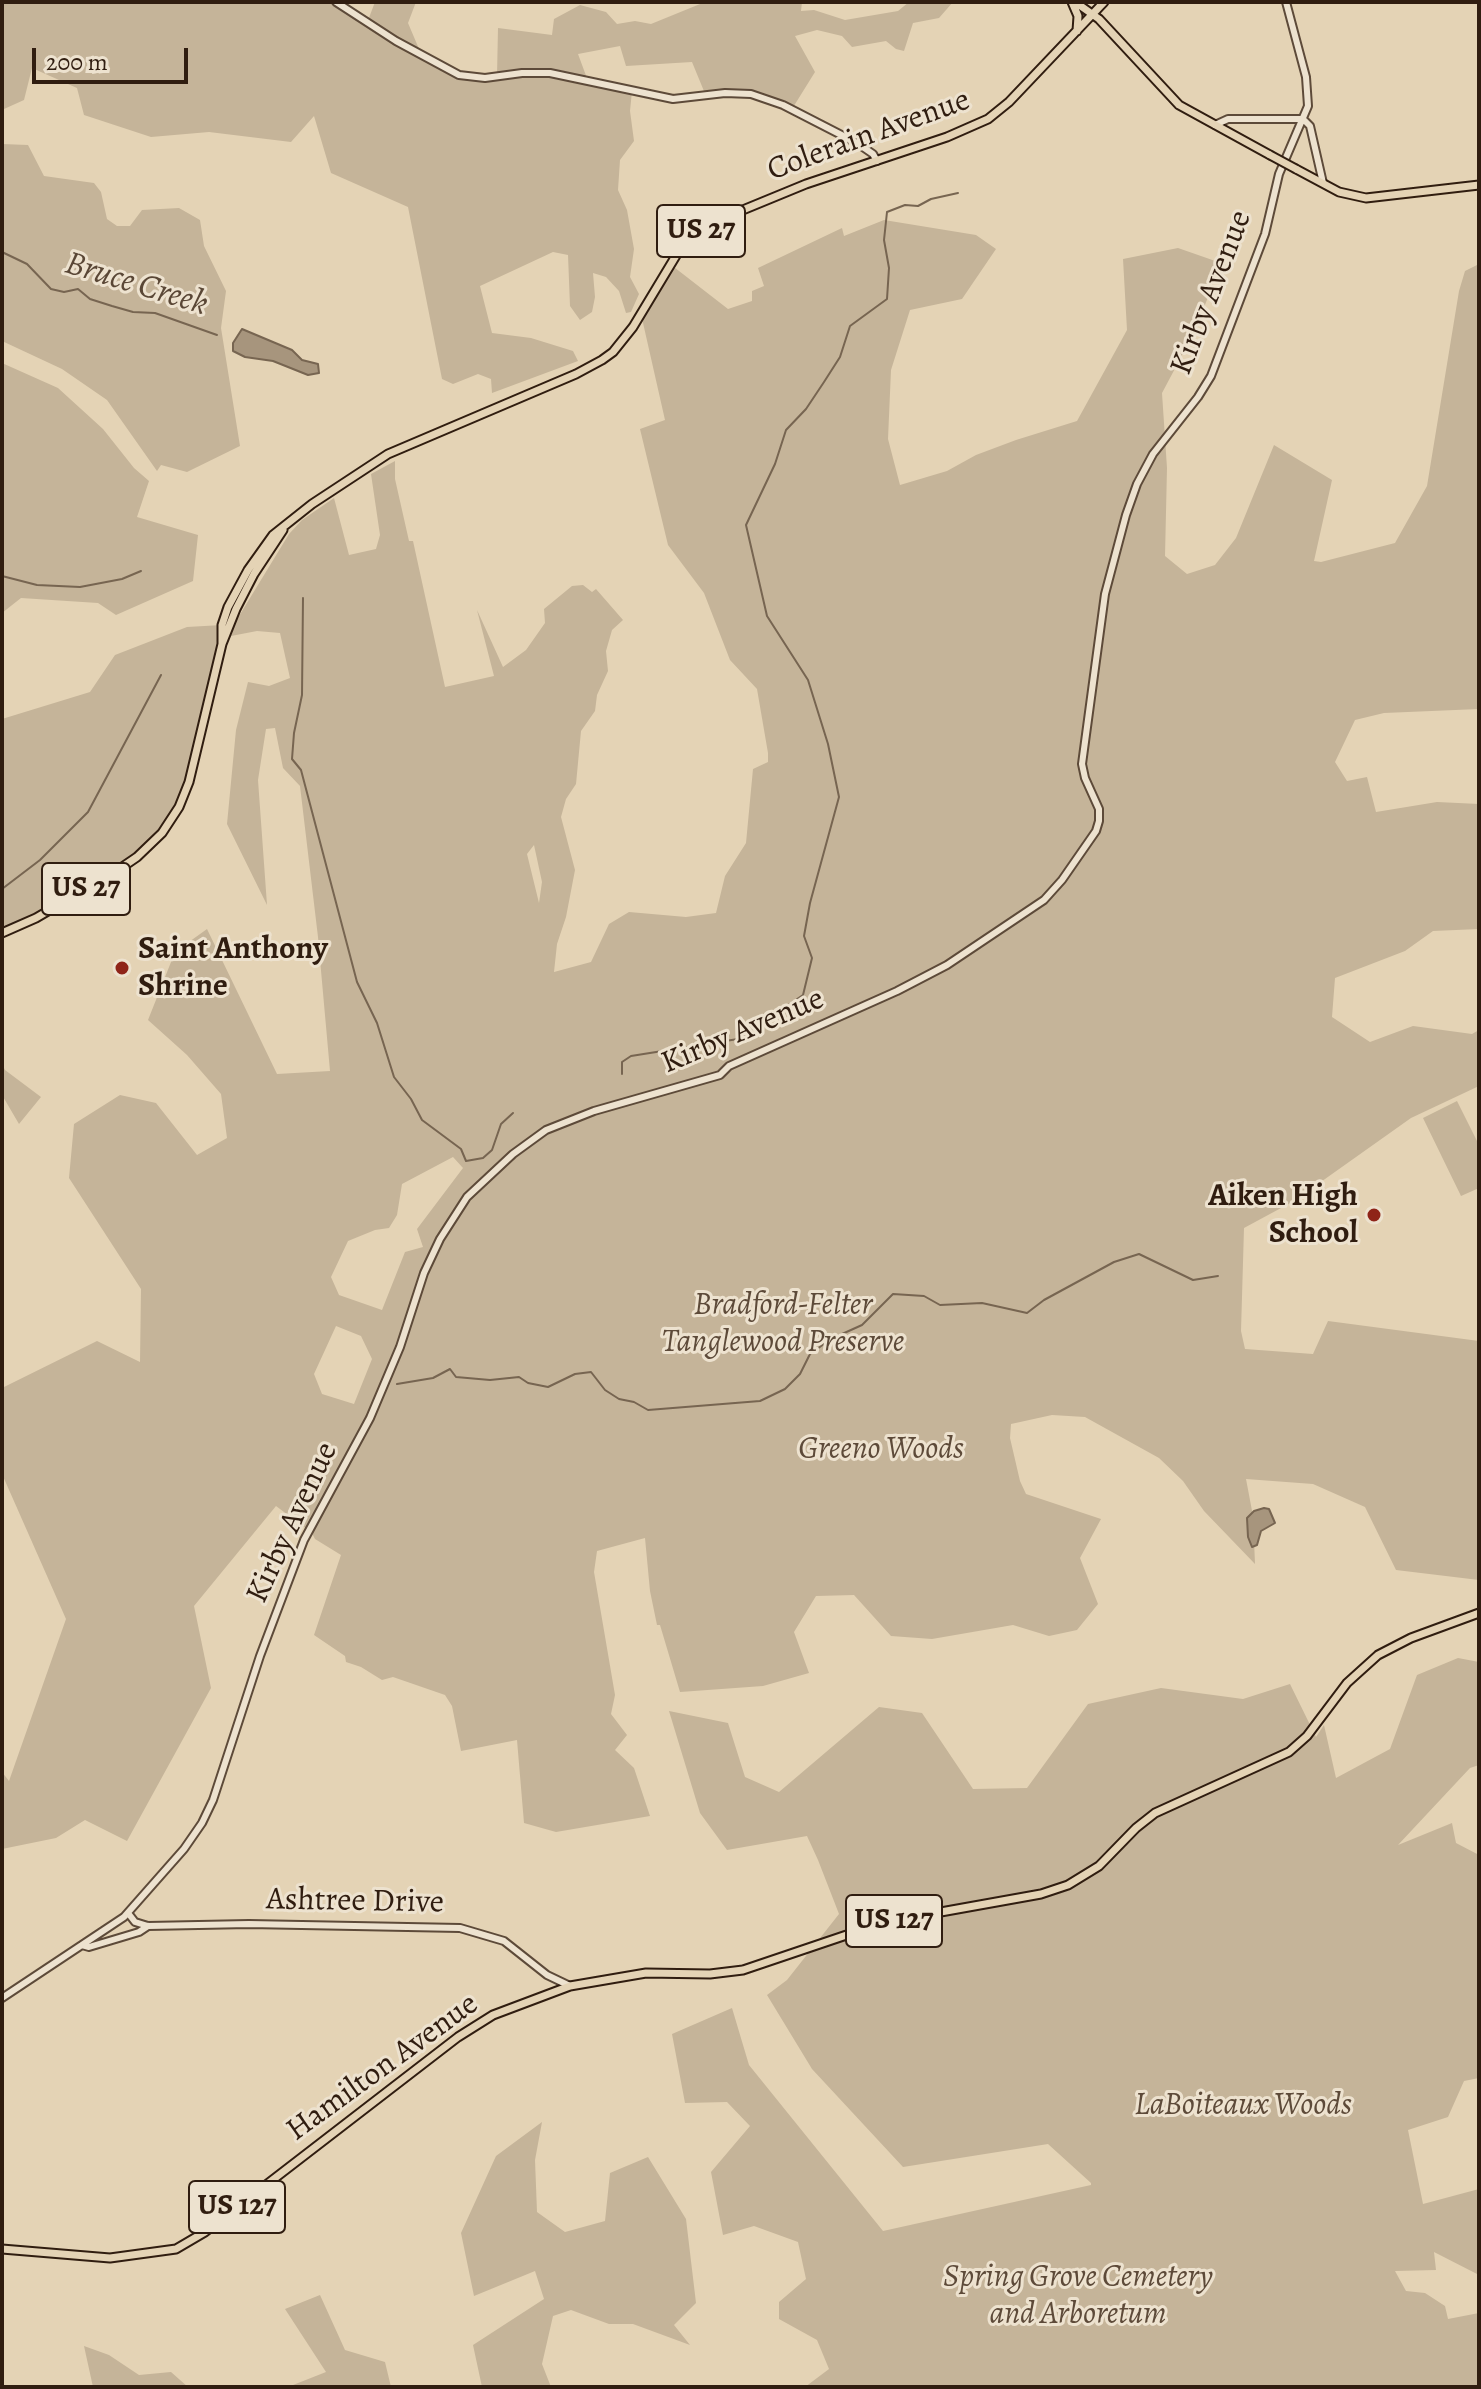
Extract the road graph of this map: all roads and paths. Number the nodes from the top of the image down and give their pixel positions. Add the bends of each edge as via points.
1 (336, 2) edge
2 (1074, 2) edge
3 (1104, 2) edge
4 (1286, 2) edge
5 (1093, 14) junction
6 (1077, 31) junction
7 (1303, 119) junction
8 (1215, 125) junction
9 (877, 161) junction
10 (1323, 183) junction
11 (1479, 185) edge
12 (2, 933) edge
13 (1479, 1613) edge
14 (128, 1913) junction
15 (148, 1926) junction
16 (82, 1945) junction
17 (547, 1975) junction
18 (570, 1986) junction
19 (550, 1993) junction
20 (2, 1998) edge
21 (2, 2249) edge

1 - 9 street via 459,75 550,73 673,99 751,94 857,143
2 - 5 main road
2 - 6 main road
3 - 5 main road, Colerain Avenue / US 27
4 - 7 street, Kirby Avenue via 1308,87
5 - 6 main road, Colerain Avenue / US 27
5 - 8 main road via 1170,98
6 - 9 main road, Colerain Avenue / US 27 via 988,119
7 - 8 street via 1228,119
7 - 10 street, Kirby Avenue via 1310,126
7 - 14 street, Kirby Avenue via 1279,174 1265,234 1211,376 1137,484 1110,569 1082,764 1099,809 1096,831 1044,900 947,965 729,1066 720,1075 546,1130 463,1202 424,1273 375,1409 299,1552 210,1807 184,1849
8 - 10 main road, bridge
9 - 12 main road, Colerain Avenue / US 27 via 716,221 677,254 633,327 602,360 373,462 286,525 251,579 222,644 189,782 162,833 118,870
10 - 11 main road via 1339,192 1375,198
13 - 18 main road, Hamilton Avenue / US 127 via 1378,1655 1289,1752 1155,1813 1107,1859 1068,1885 885,1922 743,1970 646,1973
14 - 15 street
14 - 16 street, Kirby Avenue
15 - 16 street
15 - 17 street, Ashtree Drive via 460,1928 504,1941
16 - 20 street, Kirby Avenue
17 - 18 street, Ashtree Drive
17 - 19 street
18 - 19 main road, Hamilton Avenue / US 127
19 - 21 main road, Hamilton Avenue / US 127 via 493,2015 458,2037 184,2245 110,2258

